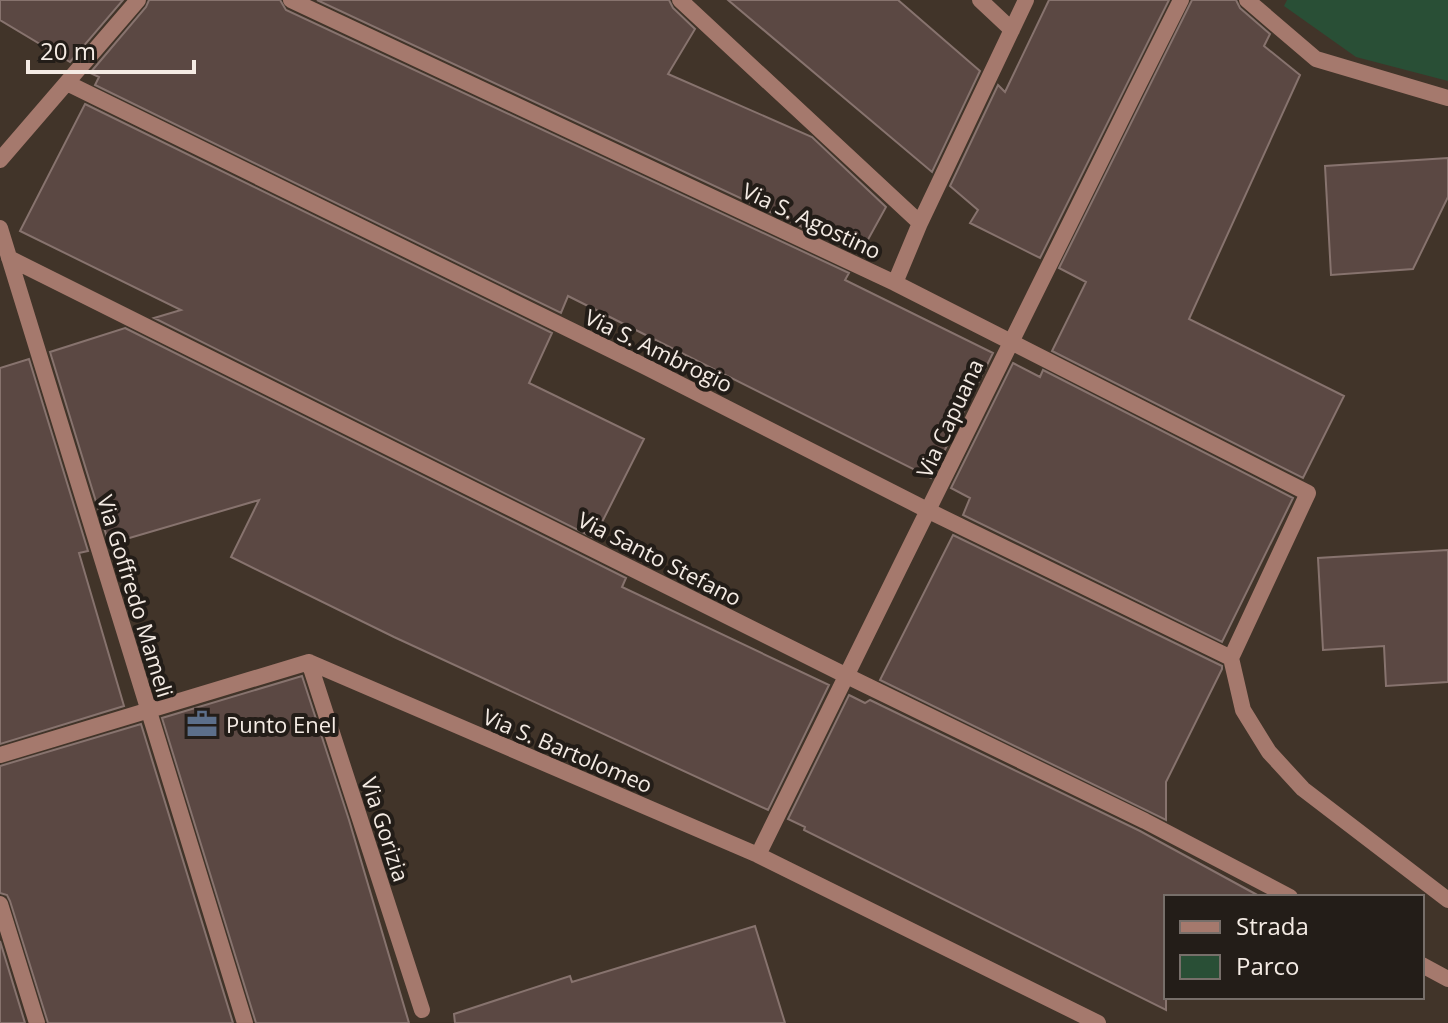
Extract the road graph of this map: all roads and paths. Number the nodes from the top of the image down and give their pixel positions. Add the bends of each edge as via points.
1 (138, 0) edge
2 (291, 0) edge
3 (680, 0) edge
4 (980, 0) edge
5 (1026, 0) edge
6 (1181, 0) edge
7 (1247, 0) edge
8 (1012, 30) junction
9 (67, 83) junction
10 (1448, 98) edge
11 (0, 160) edge
12 (920, 223) junction
13 (0, 228) edge
14 (9, 258) junction
15 (895, 283) junction
16 (1009, 342) junction
17 (929, 511) junction
18 (1231, 658) junction
19 (309, 662) junction
20 (847, 676) junction
21 (148, 711) junction
22 (0, 755) edge
23 (758, 855) junction
24 (1286, 895) edge
25 (1448, 900) edge
26 (0, 904) edge
27 (1424, 966) edge
28 (1448, 979) edge
29 (422, 1010) dead end
30 (37, 1023) edge
31 (245, 1023) edge
32 (1098, 1023) edge

1 - 9 street
2 - 15 street, Via S. Agostino
3 - 12 street
4 - 8 street
5 - 8 street
6 - 16 street, Via Capuana
7 - 10 street via 1316,59
8 - 12 street
9 - 11 street
9 - 17 street, Via S. Ambrogio
12 - 15 street
13 - 14 street, Via Goffredo Mameli
14 - 20 street, Via Santo Stefano
14 - 21 street, Via Goffredo Mameli
15 - 16 street, Via S. Agostino
16 - 17 street, Via Capuana
16 - 18 street, Via S. Agostino via 1308,493
17 - 18 street, Via S. Ambrogio
17 - 20 street, Via Capuana
18 - 25 street via 1243,710 1269,752 1303,789
19 - 21 street
19 - 23 street, Via S. Bartolomeo
19 - 29 street, Via Gorizia
20 - 23 street, Via Capuana
20 - 24 street, Via Santo Stefano
21 - 22 street
21 - 31 street, Via Goffredo Mameli
23 - 32 street, Via S. Bartolomeo
26 - 30 street
27 - 28 street

